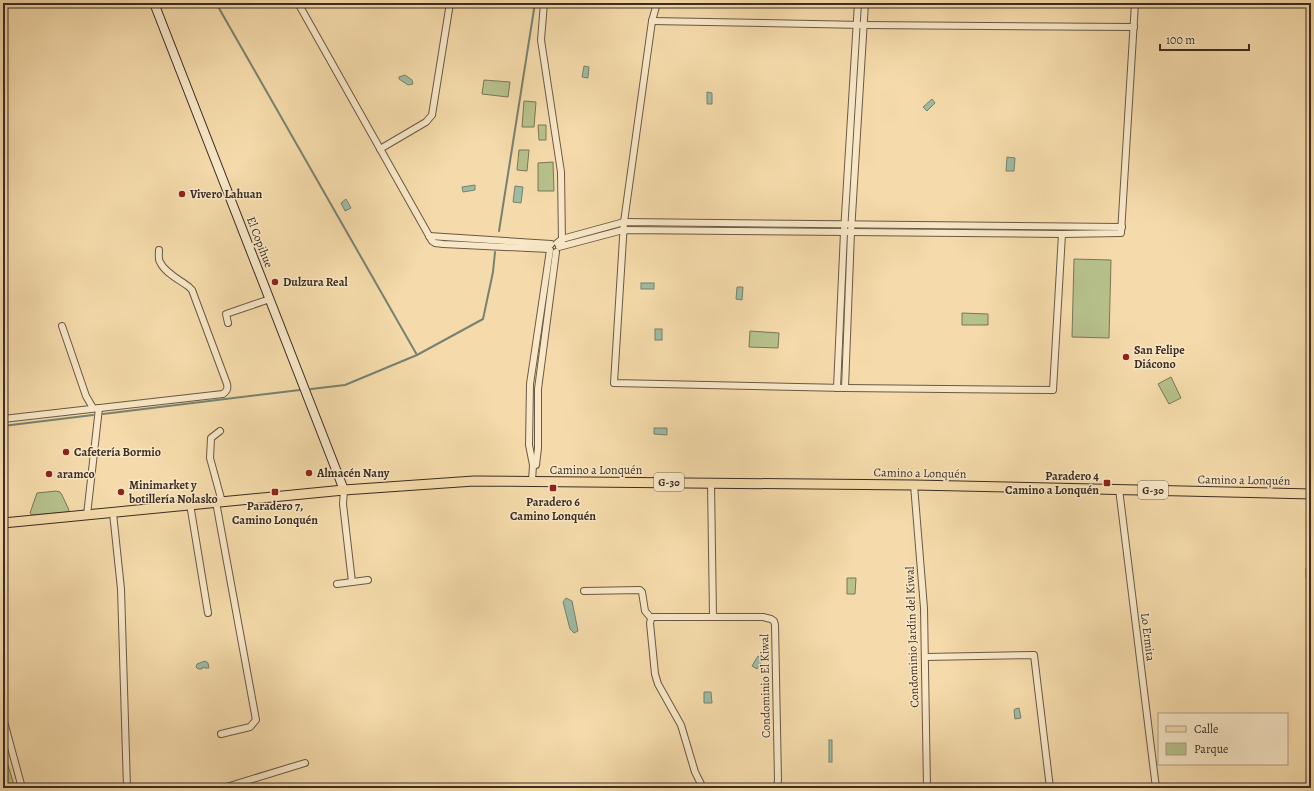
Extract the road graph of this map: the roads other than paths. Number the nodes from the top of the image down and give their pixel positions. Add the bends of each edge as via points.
1 (154, 3) edge
2 (298, 3) edge
3 (450, 3) edge
4 (544, 3) edge
5 (657, 3) edge
6 (858, 3) edge
7 (865, 3) edge
8 (1135, 3) edge
9 (652, 21) junction
10 (857, 25) junction
11 (864, 25) junction
12 (1134, 27) junction
13 (380, 149) junction
14 (624, 222) junction
15 (844, 224) junction
16 (852, 224) junction
17 (623, 230) junction
18 (1122, 230) junction
19 (844, 232) junction
20 (851, 232) junction
21 (1062, 234) junction
22 (556, 246) junction
23 (159, 250) dead end
24 (270, 299) junction
25 (228, 323) dead end
26 (62, 326) dead end
27 (837, 388) junction
28 (844, 388) junction
29 (96, 408) junction
30 (3, 419) edge
31 (220, 431) dead end
32 (534, 481) junction
33 (711, 483) junction
34 (914, 484) junction
35 (1119, 489) junction
36 (344, 490) junction
37 (1311, 494) edge
38 (219, 502) junction
39 (190, 504) junction
40 (113, 513) junction
41 (87, 515) junction
42 (3, 523) edge
43 (368, 580) dead end
44 (352, 582) junction
45 (337, 584) dead end
46 (584, 591) dead end
47 (208, 613) dead end
48 (713, 616) junction
49 (651, 618) junction
50 (925, 657) junction
51 (3, 718) edge
52 (221, 734) dead end
53 (305, 763) dead end
54 (22, 788) edge
55 (127, 788) edge
56 (223, 788) edge
57 (703, 788) edge
58 (777, 788) edge
59 (927, 788) edge
60 (1050, 788) edge
61 (1156, 788) edge

1 - 24 main road, El Copihue
2 - 13 street
3 - 13 street via 432,115 426,122
4 - 22 street via 541,40 562,172
5 - 9 street
6 - 10 street
7 - 11 street
8 - 12 street
9 - 10 street
9 - 14 street
10 - 11 street
10 - 15 street
11 - 12 street
11 - 16 street
12 - 18 street
13 - 22 street via 432,241 439,244
14 - 15 street
14 - 17 street
14 - 22 street
15 - 16 street
15 - 19 street
16 - 18 street
16 - 20 street
17 - 19 street
17 - 22 street
17 - 27 street via 614,383
18 - 21 street
19 - 20 street
19 - 27 street
20 - 21 street
20 - 28 street
21 - 28 street via 1053,390
22 - 32 street via 538,398
23 - 29 street via 159,261 166,270 192,290 228,388 223,394
24 - 25 street via 226,314
24 - 36 main road, El Copihue
26 - 29 street via 86,396
27 - 28 street
29 - 30 street
29 - 41 street
31 - 38 street via 210,438 210,458
32 - 33 main road, Camino a Lonquén / G-30
32 - 36 main road, Camino a Lonquén / G-30 via 463,481
33 - 34 main road, Camino a Lonquén / G-30
33 - 48 street
34 - 35 main road, Camino a Lonquén / G-30
34 - 50 street, Condominio Jardín del Kiwal via 924,608
35 - 37 main road, Camino a Lonquén / G-30
35 - 61 street, Lo Ermita
36 - 38 main road, Camino a Lonquén / G-30
36 - 44 street via 343,504
38 - 39 main road, Camino a Lonquén / G-30
38 - 52 street via 256,720 250,727
39 - 40 main road, Camino a Lonquén / G-30
39 - 47 street
40 - 41 main road, Camino a Lonquén / G-30
40 - 55 street via 121,589
41 - 42 main road, Camino a Lonquén / G-30
43 - 44 street
44 - 45 street
46 - 49 street via 640,590 645,612
48 - 49 street, Condominio El Kiwal
48 - 58 street, Condominio El Kiwal via 767,618 775,622
49 - 57 street via 658,684 681,725 695,772
50 - 59 street, Condominio Jardín del Kiwal
50 - 60 street via 1034,655
51 - 54 street
53 - 56 street

